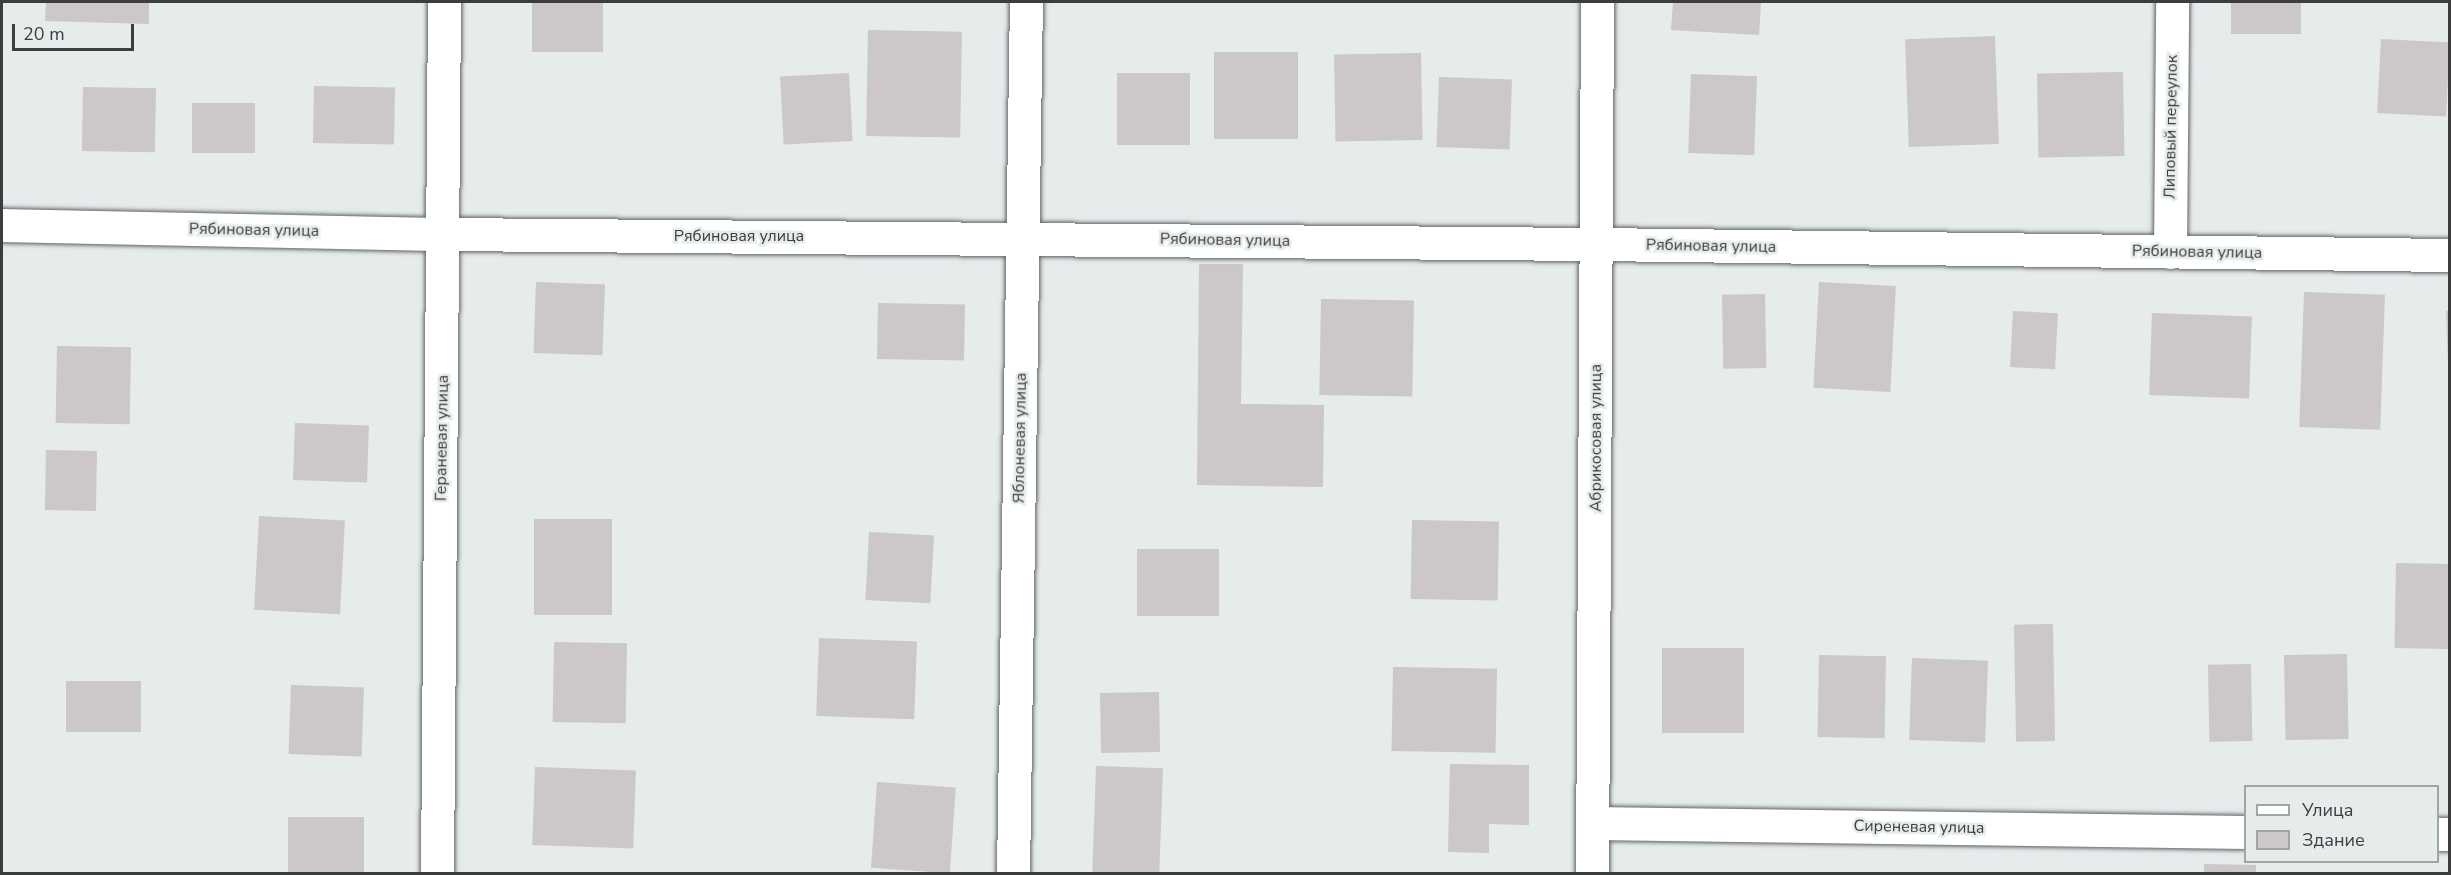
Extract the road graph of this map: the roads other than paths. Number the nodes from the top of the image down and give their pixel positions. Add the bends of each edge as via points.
1 (444, 2) edge
2 (1026, 2) edge
3 (1597, 2) edge
4 (2172, 2) edge
5 (2, 225) edge
6 (444, 234) junction
7 (1023, 238) junction
8 (1597, 244) junction
9 (2170, 252) junction
10 (2450, 255) edge
11 (1592, 823) junction
12 (2244, 832) edge
13 (437, 873) edge
14 (1013, 873) edge
15 (1592, 873) edge

1 - 6 street, Гераневая улица
2 - 7 street, Яблоневая улица
3 - 8 street, Абрикосовая улица
4 - 9 street, Липовый переулок
5 - 6 street, Рябиновая улица
6 - 7 street, Рябиновая улица
6 - 13 street, Гераневая улица
7 - 8 street, Рябиновая улица
7 - 14 street, Яблоневая улица
8 - 9 street, Рябиновая улица
8 - 11 street, Абрикосовая улица
9 - 10 street, Рябиновая улица
11 - 12 street, Сиреневая улица
11 - 15 street, Абрикосовая улица

